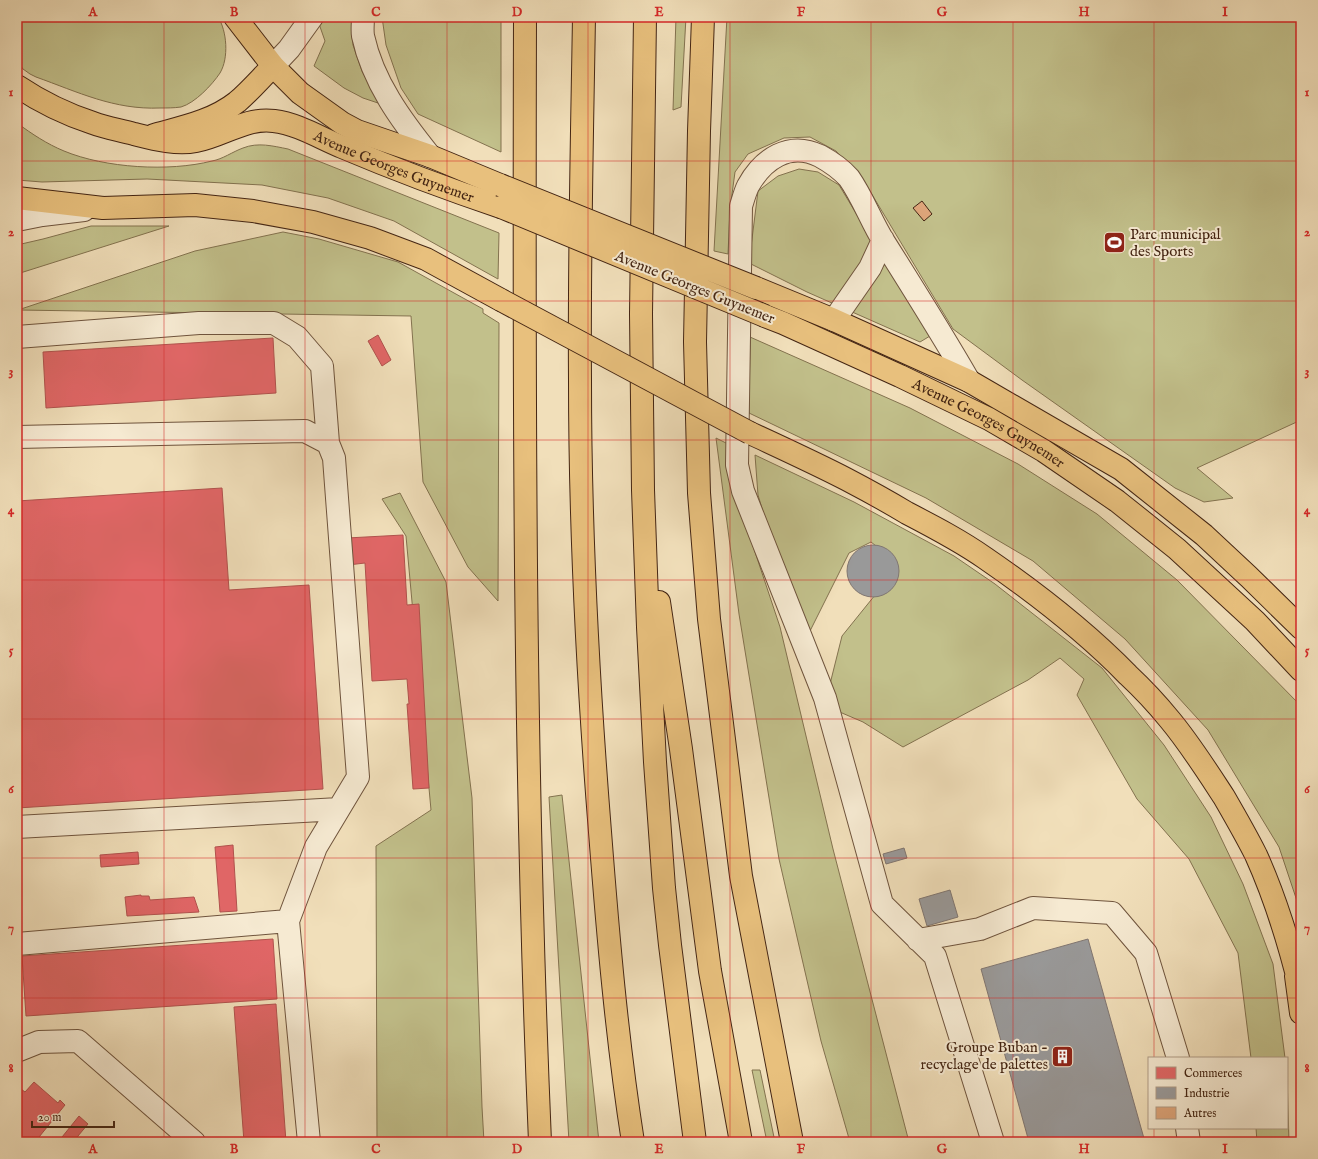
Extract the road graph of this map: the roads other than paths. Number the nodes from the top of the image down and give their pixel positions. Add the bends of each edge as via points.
1 (235, 17) edge
2 (312, 17) edge
3 (363, 17) edge
4 (526, 17) edge
5 (584, 17) edge
6 (645, 17) edge
7 (703, 17) edge
8 (273, 66) junction
9 (17, 86) edge
10 (147, 137) junction
11 (430, 156) junction
12 (17, 198) edge
13 (103, 208) junction
14 (17, 220) edge
15 (883, 240) junction
16 (834, 320) junction
17 (17, 337) edge
18 (969, 381) junction
19 (17, 437) edge
20 (328, 443) junction
21 (643, 490) junction
22 (1189, 560) junction
23 (1301, 628) edge
24 (1301, 651) edge
25 (1301, 670) edge
26 (339, 809) junction
27 (17, 827) edge
28 (288, 921) junction
29 (918, 940) junction
30 (17, 944) edge
31 (1295, 967) junction
32 (1301, 991) edge
33 (1301, 1013) edge
34 (17, 1048) edge
35 (1178, 1057) edge
36 (1187, 1129) edge
37 (194, 1142) edge
38 (309, 1142) edge
39 (540, 1142) edge
40 (633, 1142) edge
41 (695, 1142) edge
42 (741, 1142) edge
43 (792, 1142) edge
44 (993, 1142) edge
45 (1189, 1142) edge

1 - 8 main road, Avenue Georges Guynemer
2 - 8 street
3 - 11 street via 363,34 376,74 409,131
4 - 39 main road via 528,767
5 - 40 main road via 580,379 582,536 593,752 604,889
6 - 21 main road via 641,314
7 - 43 main road via 695,342 699,493 709,619 741,876
8 - 10 main road via 238,101 223,112
8 - 11 main road, Avenue Georges Guynemer via 300,93 342,123
9 - 10 main road, Avenue Georges Guynemer via 62,112
10 - 22 main road, Avenue Georges Guynemer, bridge via 184,143 212,138 251,122 263,120 287,123 450,190 501,207 783,323 989,420 1044,451 1116,501
11 - 16 main road, Avenue Georges Guynemer, bridge
12 - 13 main road
13 - 14 street
13 - 31 main road, bridge via 195,205 253,211 313,222 370,238 426,259 750,433 846,479 984,557 1068,620 1107,654 1169,719 1215,783 1255,853
15 - 16 street via 870,268
15 - 18 street
15 - 29 street via 848,177 825,158 802,151 790,151 779,154 762,166 754,176 741,206 737,465 743,491 825,698 882,904
16 - 18 main road, Avenue Georges Guynemer
17 - 20 street via 199,323 274,323 297,337 322,366
18 - 23 main road, Avenue Georges Guynemer via 1121,469 1204,535
19 - 20 street via 305,431
20 - 26 street via 334,458 358,777
21 - 41 main road via 655,762 664,888
21 - 42 main road via 680,741 710,971
22 - 24 main road via 1255,604
22 - 25 main road, Avenue Georges Guynemer via 1255,622
26 - 27 street
26 - 28 street via 316,847
28 - 30 street
28 - 38 street
29 - 35 street via 980,929 1033,908 1112,913 1146,953
29 - 44 street via 935,956
31 - 32 main road
31 - 33 main road
34 - 37 street via 19,1050 39,1042 78,1041
36 - 45 street

